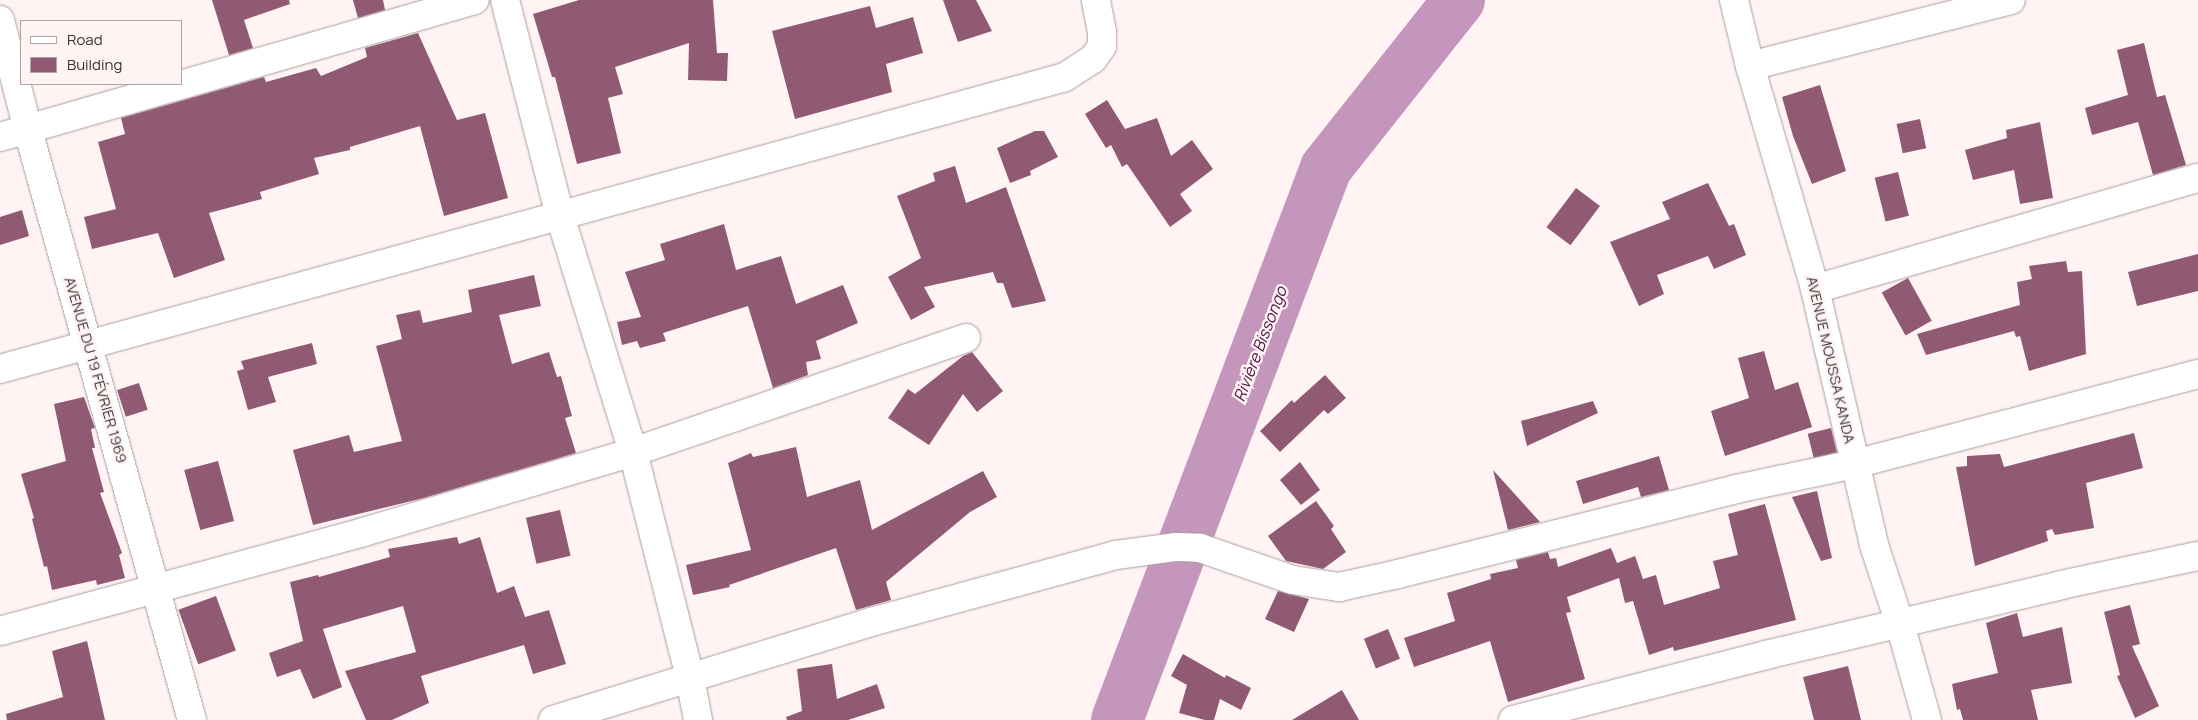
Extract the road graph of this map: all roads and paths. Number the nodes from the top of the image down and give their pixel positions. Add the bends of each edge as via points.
1 (475, 0) edge
2 (504, 0) edge
3 (1096, 0) edge
4 (1734, 0) edge
5 (2011, 0) edge
6 (0, 20) edge
7 (1750, 66) junction
8 (182, 84) edge
9 (178, 85) edge
10 (28, 130) junction
11 (0, 137) edge
12 (2198, 178) edge
13 (560, 216) junction
14 (1815, 289) junction
15 (966, 338) dead end
16 (89, 345) junction
17 (0, 369) edge
18 (2198, 374) edge
19 (633, 452) junction
20 (1854, 464) junction
21 (2198, 556) edge
22 (155, 589) junction
23 (1900, 624) junction
24 (0, 631) edge
25 (690, 678) junction
26 (192, 720) edge
27 (553, 720) edge
28 (698, 720) edge
29 (1513, 720) edge
30 (1927, 720) edge

1 - 8 street
2 - 13 street
3 - 13 street via 1102,46 1093,59 1065,77
4 - 7 street, AVENUE MOUSSA KANDA
5 - 7 street
6 - 10 street, AVENUE DU 19 FÉVRIER 1969
7 - 14 street, AVENUE MOUSSA KANDA
9 - 10 street
10 - 11 street
10 - 16 street, AVENUE DU 19 FÉVRIER 1969
12 - 14 street
13 - 16 street
13 - 19 street
14 - 20 street, AVENUE MOUSSA KANDA
15 - 19 street
16 - 17 street
16 - 22 street, AVENUE DU 19 FÉVRIER 1969
18 - 20 street
19 - 22 street via 360,533
19 - 25 street
20 - 23 street, AVENUE MOUSSA KANDA via 1874,545
20 - 25 street via 1736,488 1339,587 1293,580 1200,548 1176,547 1116,555 871,622
21 - 23 street
22 - 24 street
22 - 26 street, AVENUE DU 19 FÉVRIER 1969
23 - 29 street
23 - 30 street, AVENUE MOUSSA KANDA
25 - 27 street
25 - 28 street

